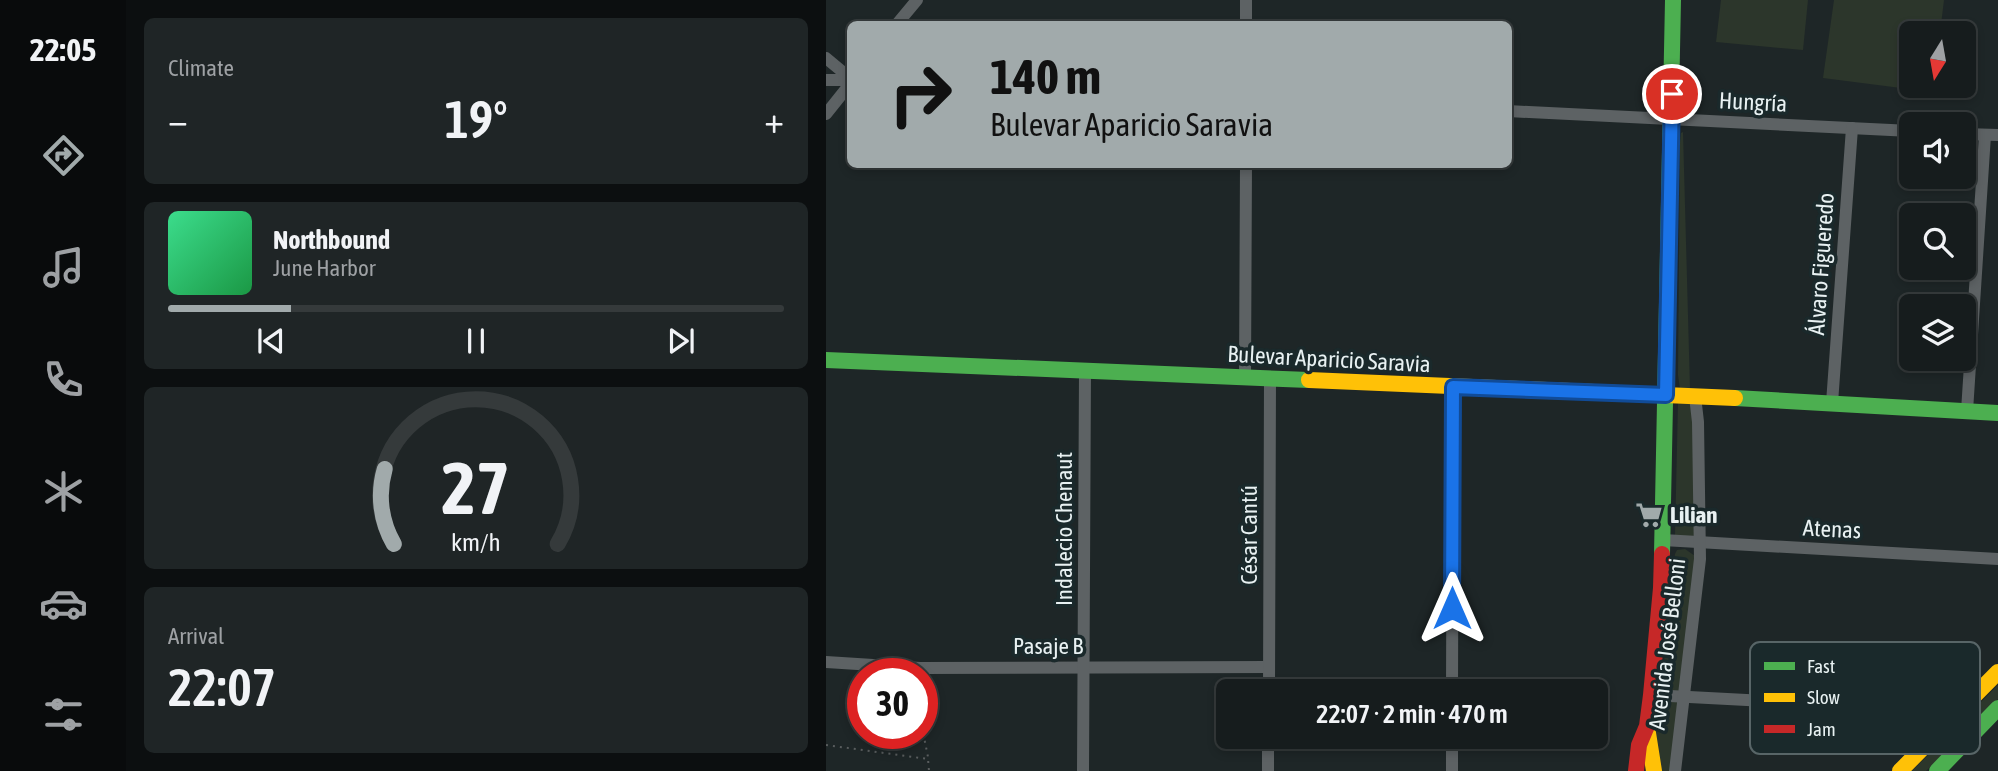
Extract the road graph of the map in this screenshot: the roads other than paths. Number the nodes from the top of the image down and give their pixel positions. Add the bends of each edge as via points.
1 (916, 0) edge
2 (1246, 0) edge
3 (1673, 0) edge
4 (899, 21) edge
5 (1246, 21) edge
6 (826, 58) edge
7 (847, 78) edge
8 (826, 80) edge
9 (847, 81) edge
10 (847, 85) edge
11 (1512, 111) edge
12 (826, 114) edge
13 (1671, 118) junction
14 (1852, 128) junction
15 (1899, 130) edge
16 (1992, 135) edge
17 (1246, 168) edge
18 (826, 360) edge
19 (1085, 371) junction
20 (1245, 377) junction
21 (1270, 378) junction
22 (1453, 387) junction
23 (1666, 395) junction
24 (1696, 396) junction
25 (1832, 403) junction
26 (1967, 411) junction
27 (1998, 413) edge
28 (1663, 540) junction
29 (1701, 542) junction
30 (1998, 559) edge
31 (826, 662) edge
32 (1084, 667) junction
33 (1269, 667) junction
34 (1998, 672) edge
35 (1269, 679) edge
36 (1452, 679) edge
37 (1980, 690) edge
38 (1651, 695) junction
39 (1684, 697) junction
40 (1750, 700) edge
41 (1997, 711) edge
42 (1647, 726) junction
43 (1980, 728) edge
44 (1268, 749) edge
45 (1452, 749) edge
46 (1917, 754) edge
47 (1954, 754) edge
48 (1083, 771) edge
49 (1268, 771) edge
50 (1452, 771) edge
51 (1636, 771) edge
52 (1654, 771) edge
53 (1675, 771) edge
54 (1900, 771) edge
55 (1937, 771) edge

1 - 4 street
2 - 5 street
3 - 13 street, Avenida José Belloni
6 - 7 street
8 - 9 street
10 - 12 street
11 - 13 street, Hungría
13 - 14 street, Hungría
13 - 23 street, Avenida José Belloni
14 - 15 street, Hungría
14 - 25 street, Álvaro Figueredo
16 - 26 street
17 - 20 street
18 - 19 street, Bulevar Aparicio Saravia
19 - 20 street, Bulevar Aparicio Saravia
19 - 32 street, Indalecio Chenaut
20 - 21 street, Bulevar Aparicio Saravia
21 - 22 street, Bulevar Aparicio Saravia
21 - 33 street, César Cantú
22 - 23 street, Bulevar Aparicio Saravia
22 - 36 street
23 - 24 street, Bulevar Aparicio Saravia
23 - 28 street, Avenida José Belloni
24 - 25 street, Bulevar Aparicio Saravia
24 - 29 street, Avenida José Belloni
25 - 26 street, Bulevar Aparicio Saravia
26 - 27 street, Bulevar Aparicio Saravia
28 - 29 street, Atenas
28 - 38 street, Avenida José Belloni
29 - 30 street, Atenas
29 - 39 street, Avenida José Belloni
31 - 32 street, Pasaje B via 920,668
32 - 33 street, Pasaje B
32 - 48 street, Indalecio Chenaut
33 - 35 street, César Cantú
34 - 37 street
38 - 39 street
38 - 42 street, Avenida José Belloni
39 - 40 street
39 - 53 street, Avenida José Belloni
41 - 43 street
42 - 51 street, Avenida José Belloni
42 - 52 street, Avenida José Belloni
44 - 49 street
45 - 50 street
46 - 54 street
47 - 55 street

